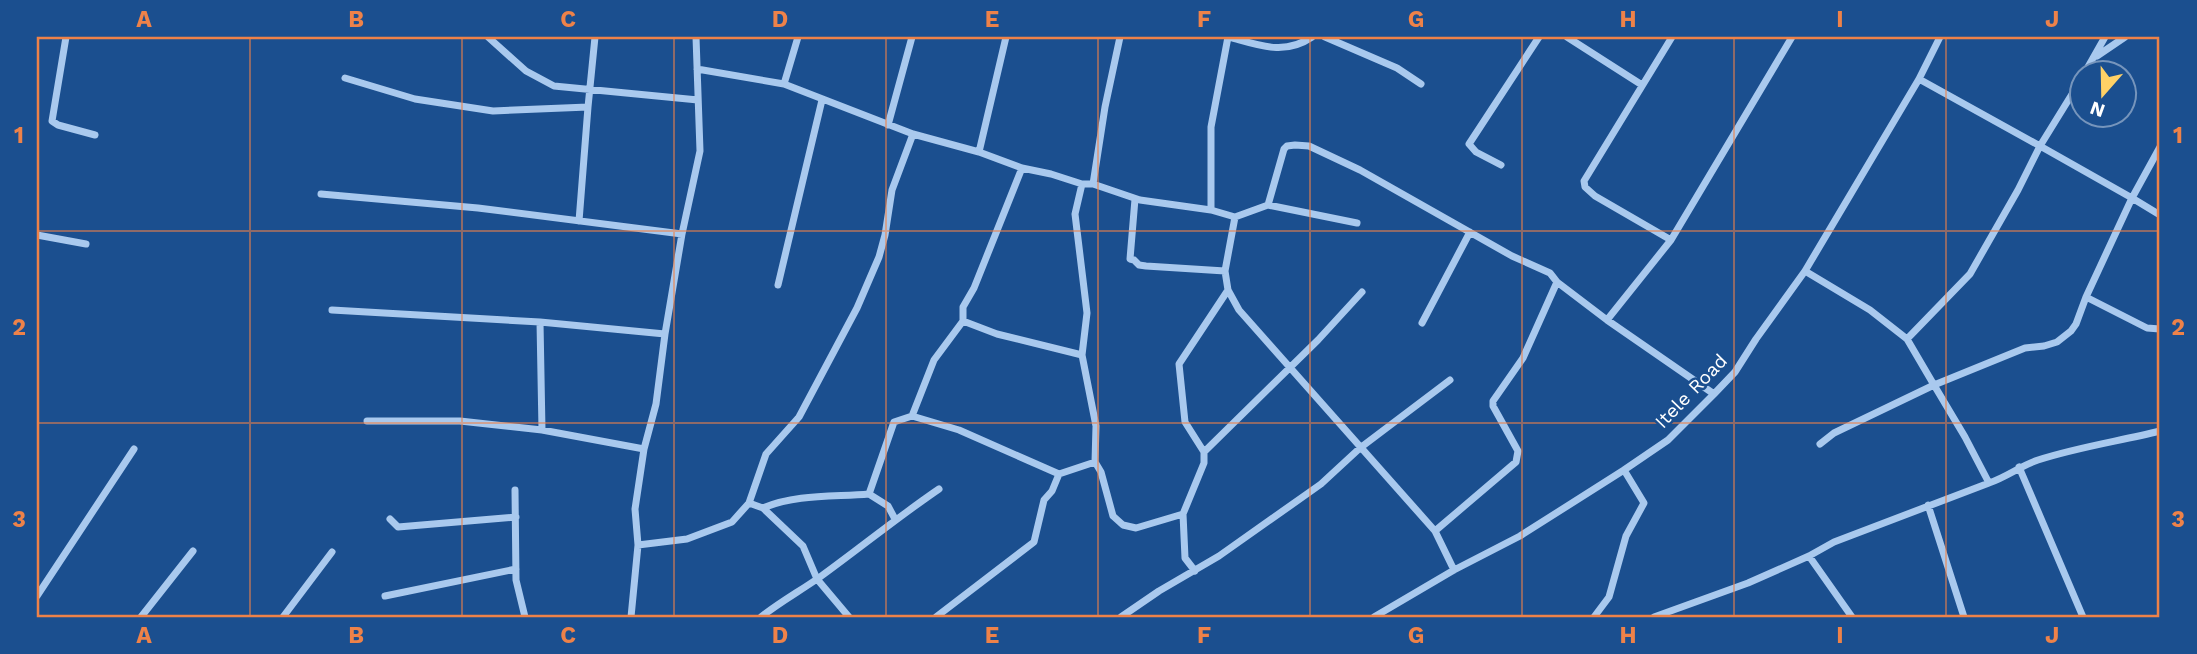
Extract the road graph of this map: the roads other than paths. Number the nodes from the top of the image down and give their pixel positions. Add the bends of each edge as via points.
1 (66, 37) edge
2 (488, 37) edge
3 (502, 37) edge
4 (595, 37) edge
5 (696, 37) edge
6 (798, 37) edge
7 (912, 37) edge
8 (1006, 37) edge
9 (1120, 37) edge
10 (1228, 37) edge
11 (1312, 37) edge
12 (1325, 37) edge
13 (1539, 37) edge
14 (1567, 37) edge
15 (1672, 37) edge
16 (1793, 37) edge
17 (1940, 37) edge
18 (2105, 37) edge
19 (2125, 37) edge
20 (499, 46) junction
21 (2094, 58) joint
22 (697, 69) junction
23 (345, 78) dead end
24 (1919, 79) junction
25 (1421, 84) dead end
26 (783, 85) junction
27 (1642, 85) junction
28 (589, 88) junction
29 (698, 100) junction
30 (822, 100) junction
31 (2068, 100) edge
32 (587, 107) junction
33 (888, 125) junction
34 (913, 134) junction
35 (95, 135) dead end
36 (2040, 146) junction
37 (2160, 147) edge
38 (979, 152) junction
39 (1501, 165) dead end
40 (1022, 168) junction
41 (1082, 184) junction
42 (1093, 184) junction
43 (321, 194) dead end
44 (2133, 198) junction
45 (1140, 200) junction
46 (1268, 205) junction
47 (1211, 210) junction
48 (2160, 215) edge
49 (1235, 217) junction
50 (579, 221) junction
51 (1357, 223) dead end
52 (1471, 232) junction
53 (37, 234) edge
54 (682, 234) junction
55 (1671, 240) junction
56 (86, 244) dead end
57 (1225, 271) junction
58 (1805, 271) junction
59 (1557, 282) junction
60 (778, 285) dead end
61 (1228, 290) junction
62 (1362, 292) dead end
63 (2086, 296) junction
64 (332, 310) dead end
65 (1607, 320) junction
66 (963, 321) junction
67 (540, 322) junction
68 (1422, 323) dead end
69 (2160, 328) edge
70 (664, 334) junction
71 (1907, 339) junction
72 (1082, 355) junction
73 (1291, 366) junction
74 (1450, 380) dead end
75 (1934, 385) junction
76 (1714, 394) junction
77 (912, 416) junction
78 (367, 421) dead end
79 (542, 430) junction
80 (2160, 431) edge
81 (1820, 444) dead end
82 (1360, 448) junction
83 (134, 449) dead end
84 (644, 449) junction
85 (1204, 452) junction
86 (1095, 462) junction
87 (2019, 467) junction
88 (1624, 470) junction
89 (1059, 474) junction
90 (1989, 483) junction
91 (939, 489) dead end
92 (515, 490) dead end
93 (869, 494) junction
94 (749, 503) junction
95 (1928, 505) junction
96 (763, 508) junction
97 (1183, 514) junction
98 (516, 517) junction
99 (390, 519) dead end
100 (895, 519) junction
101 (1435, 531) junction
102 (638, 545) junction
103 (193, 551) dead end
104 (332, 552) dead end
105 (1810, 556) junction
106 (516, 569) junction
107 (1454, 570) junction
108 (1195, 571) junction
109 (817, 579) junction
110 (37, 596) edge
111 (385, 596) dead end
112 (141, 617) edge
113 (283, 617) edge
114 (524, 617) edge
115 (631, 617) edge
116 (761, 617) edge
117 (849, 617) edge
118 (936, 617) edge
119 (1121, 617) edge
120 (1374, 617) edge
121 (1594, 617) edge
122 (1654, 617) edge
123 (1852, 617) edge
124 (1964, 617) edge
125 (2083, 617) edge

1 - 35 street via 52,121
2 - 20 street
3 - 20 street
4 - 28 street
5 - 22 street
6 - 26 street
7 - 33 street
8 - 38 street
9 - 42 street
10 - 11 street via 1276,50 1301,45
10 - 47 street via 1211,127
12 - 25 street via 1397,68
13 - 39 street via 1469,144
14 - 27 street
15 - 27 street
16 - 55 street
17 - 24 street, Itele Road
18 - 21 street
19 - 21 street
20 - 28 street via 526,71 554,86
22 - 26 street
22 - 29 street
23 - 32 street via 415,99 493,111
24 - 36 street
24 - 58 street, Itele Road
26 - 30 street
27 - 55 street via 1584,181 1585,187
28 - 29 street
28 - 32 street
29 - 54 street via 699,151
30 - 33 street
30 - 60 street
31 - 36 street
32 - 50 street
33 - 34 street
34 - 38 street
34 - 94 street via 892,190 879,257 857,308 799,417 766,454
36 - 44 street
36 - 71 street via 1970,274
37 - 44 street
38 - 40 street
40 - 41 street
40 - 66 street via 963,307
41 - 42 street
41 - 72 street via 1075,214 1087,313
42 - 45 street
43 - 50 street
44 - 48 street
44 - 63 street
45 - 47 street
45 - 57 street via 1135,199 1130,259 1146,266
46 - 49 street
46 - 51 street
46 - 52 street via 1284,149 1309,146
47 - 49 street
49 - 57 street
50 - 54 street
52 - 59 street via 1550,273
52 - 68 street
53 - 56 street
54 - 70 street
55 - 65 street
57 - 61 street
58 - 71 street via 1870,310
58 - 76 street, Itele Road via 1735,372
59 - 65 street
59 - 101 street via 1523,358 1493,401 1518,451 1516,462
61 - 73 street via 1239,310
61 - 85 street via 1179,364 1185,422
62 - 73 street
63 - 69 street via 2147,328
63 - 75 street via 2076,324 2057,342 2025,348
64 - 67 street
65 - 76 street
66 - 72 street
66 - 77 street via 934,360
67 - 70 street
67 - 79 street
70 - 84 street via 656,404
71 - 75 street
72 - 86 street via 1097,426
73 - 82 street
73 - 85 street
74 - 82 street
75 - 81 street
75 - 90 street
76 - 88 street, Itele Road via 1668,440
77 - 89 street via 959,430
77 - 93 street via 894,422
78 - 79 street via 460,421
79 - 84 street
80 - 87 street
82 - 101 street
82 - 108 street via 1321,484
83 - 110 street
84 - 102 street via 635,509
85 - 97 street via 1204,463
86 - 89 street
86 - 97 street via 1113,516 1123,525 1136,528
87 - 90 street
87 - 125 street
88 - 107 street, Itele Road via 1520,536
88 - 121 street via 1644,503 1626,536 1609,597
89 - 118 street via 1044,500 1034,542
90 - 95 street
91 - 100 street
92 - 98 street
93 - 96 street via 785,500
93 - 100 street via 888,506
94 - 96 street
94 - 102 street via 732,522 688,539
95 - 105 street
95 - 124 street
96 - 109 street via 803,546
97 - 108 street via 1185,558
98 - 99 street via 398,527
98 - 106 street
100 - 109 street
101 - 107 street
102 - 115 street
103 - 112 street
104 - 113 street
105 - 122 street
105 - 123 street
106 - 111 street
106 - 114 street
107 - 120 street, Itele Road
108 - 119 street
109 - 116 street
109 - 117 street

